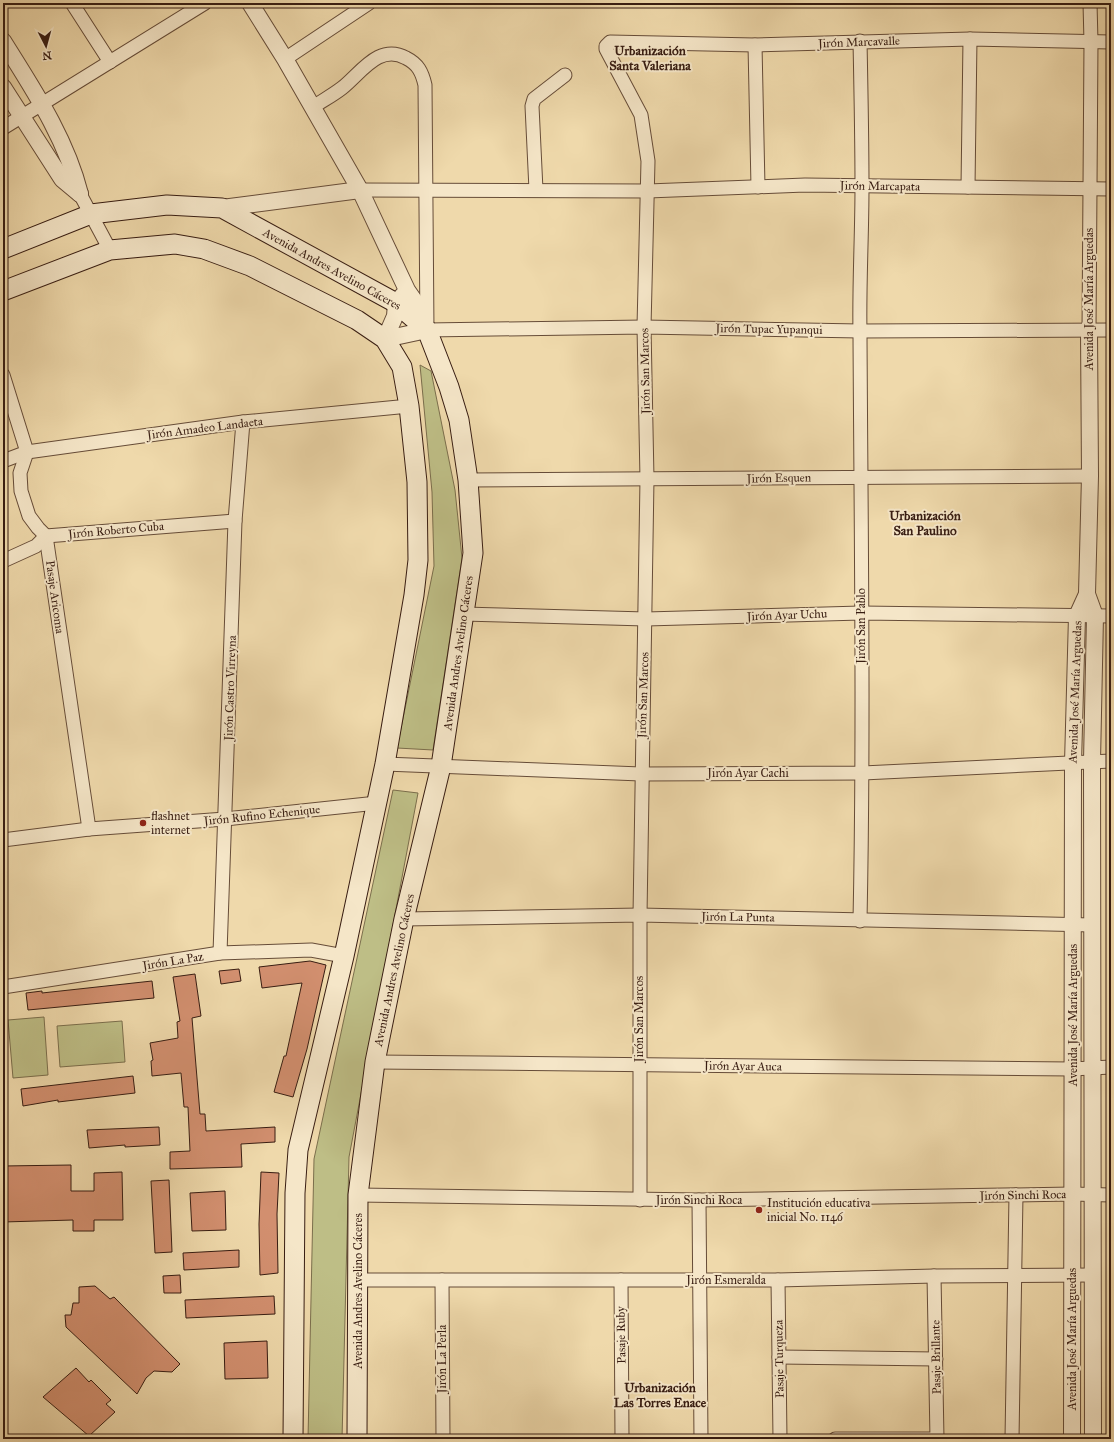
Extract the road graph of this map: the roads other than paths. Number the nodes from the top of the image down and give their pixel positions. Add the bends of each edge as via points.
1 (72, 3) edge
2 (205, 3) edge
3 (250, 3) edge
4 (1090, 3) edge
5 (363, 4) edge
6 (970, 39) junction
7 (3, 41) edge
8 (860, 41) junction
9 (1091, 42) junction
10 (1111, 42) edge
11 (608, 43) joint
12 (756, 45) junction
13 (286, 59) junction
14 (110, 62) junction
15 (565, 75) dead end
16 (3, 87) edge
17 (43, 104) junction
18 (313, 107) junction
19 (21, 117) junction
20 (3, 128) edge
21 (862, 185) junction
22 (758, 187) junction
23 (968, 187) junction
24 (426, 189) junction
25 (1089, 189) junction
26 (1111, 189) edge
27 (360, 190) junction
28 (536, 190) junction
29 (648, 190) junction
30 (80, 194) junction
31 (222, 208) junction
32 (91, 214) junction
33 (3, 249) edge
34 (110, 250) junction
35 (3, 291) edge
36 (402, 297) junction
37 (644, 327) junction
38 (427, 330) junction
39 (1111, 330) edge
40 (860, 331) junction
41 (1089, 331) junction
42 (385, 339) junction
43 (3, 375) edge
44 (409, 406) junction
45 (243, 422) junction
46 (27, 452) junction
47 (3, 461) edge
48 (1090, 476) junction
49 (862, 477) junction
50 (647, 479) junction
51 (468, 480) junction
52 (236, 521) junction
53 (46, 536) junction
54 (3, 561) edge
55 (1088, 594) junction
56 (861, 613) junction
57 (463, 614) junction
58 (1077, 616) junction
59 (1095, 616) junction
60 (1111, 616) edge
61 (646, 620) junction
62 (1092, 761) junction
63 (1111, 761) edge
64 (1072, 763) junction
65 (385, 764) junction
66 (441, 766) junction
67 (863, 773) junction
68 (641, 774) junction
69 (377, 803) junction
70 (225, 819) junction
71 (89, 829) junction
72 (3, 840) edge
73 (640, 915) junction
74 (404, 919) junction
75 (860, 921) junction
76 (1073, 924) junction
77 (1092, 925) junction
78 (220, 953) junction
79 (344, 956) junction
80 (3, 987) edge
81 (375, 1062) junction
82 (639, 1065) junction
83 (1091, 1067) junction
84 (1111, 1067) edge
85 (1072, 1069) junction
86 (1072, 1194) junction
87 (358, 1195) junction
88 (1016, 1195) junction
89 (1093, 1195) junction
90 (1111, 1195) edge
91 (640, 1200) junction
92 (699, 1200) junction
93 (1072, 1274) junction
94 (1015, 1275) junction
95 (1093, 1275) junction
96 (934, 1276) junction
97 (359, 1280) junction
98 (442, 1280) junction
99 (620, 1280) junction
100 (700, 1280) junction
101 (778, 1280) junction
102 (779, 1357) junction
103 (936, 1359) junction
104 (293, 1439) edge
105 (357, 1439) edge
106 (443, 1439) edge
107 (622, 1439) edge
108 (701, 1439) edge
109 (780, 1439) edge
110 (835, 1439) edge
111 (937, 1439) edge
112 (1012, 1439) edge
113 (1072, 1439) edge
114 (1093, 1439) edge

1 - 14 street
2 - 14 street
3 - 13 street
4 - 9 street, Avenida José María Arguedas
5 - 13 street
6 - 8 street, Jirón Marcavalle
6 - 9 street, Jirón Marcavalle
6 - 23 street
7 - 17 street
8 - 12 street, Jirón Marcavalle
8 - 21 street, Jirón San Pablo
9 - 10 street, Jirón Marcavalle
9 - 25 street, Avenida José María Arguedas
11 - 12 street, Jirón Marcavalle
11 - 29 street, Jirón San Marcos via 606,49 641,115 648,162
12 - 22 street
13 - 18 street
14 - 17 street
15 - 28 street via 534,99 532,106
16 - 19 street
17 - 19 street
17 - 30 street via 75,172
18 - 24 street via 342,88 368,63 384,55 399,54 413,62 423,74 425,85
18 - 27 street
19 - 20 street
19 - 30 street via 62,179
21 - 22 street, Jirón Marcapata
21 - 23 street, Jirón Marcapata
21 - 40 street, Jirón San Pablo
22 - 29 street, Jirón Marcapata
23 - 25 street, Jirón Marcapata
24 - 27 street, Jirón Marcapata
24 - 28 street, Jirón Marcapata
24 - 38 street
25 - 26 street, Jirón Marcapata
25 - 41 street, Avenida José María Arguedas
27 - 31 street
27 - 36 street
28 - 29 street, Jirón Marcapata
29 - 37 street, Jirón San Marcos
30 - 32 street
31 - 32 main road, Avenida Andres Avelino Cáceres via 167,206
31 - 36 main road, Avenida Andres Avelino Cáceres
32 - 33 main road, Avenida Andres Avelino Cáceres
32 - 34 street
34 - 35 main road
34 - 42 main road via 175,244 204,250 250,266 308,294 357,320
36 - 38 main road, Avenida Andres Avelino Cáceres
36 - 42 street
37 - 38 street, Jirón Tupac Yupanqui
37 - 40 street, Jirón Tupac Yupanqui
37 - 50 street, Jirón San Marcos
38 - 42 street
38 - 51 main road, Avenida Andres Avelino Cáceres via 450,388 459,420
39 - 41 street, Jirón Tupac Yupanqui
40 - 41 street, Jirón Tupac Yupanqui
40 - 49 street, Jirón San Pablo
41 - 48 street, Avenida José María Arguedas
42 - 44 main road via 402,368
43 - 46 street
44 - 45 street, Jirón Amadeo Landaeta
44 - 65 main road via 417,482 418,560
45 - 46 street, Jirón Amadeo Landaeta
45 - 52 street, Jirón Castro Virreyna
46 - 47 street, Jirón Amadeo Landaeta
46 - 53 street via 20,473 21,491 30,516
48 - 49 street, Jirón Esquen
48 - 55 street, Avenida José María Arguedas
49 - 50 street, Jirón Esquen
49 - 56 street, Jirón San Pablo
50 - 51 street, Jirón Esquen
50 - 61 street, Jirón San Marcos
51 - 57 main road, Avenida Andres Avelino Cáceres via 473,553
52 - 53 street, Jirón Roberto Cuba
52 - 70 street, Jirón Castro Virreyna
53 - 54 street via 36,546
53 - 71 street, Pasaje Aricoma
55 - 58 street, Avenida José María Arguedas
55 - 59 street, Avenida José María Arguedas
56 - 58 street, Jirón Ayar Uchu
56 - 61 street, Jirón Ayar Uchu
56 - 67 street, Jirón San Pablo
57 - 61 street, Jirón Ayar Uchu
57 - 66 main road, Avenida Andres Avelino Cáceres
58 - 59 street, Jirón Ayar Uchu
58 - 64 street, Avenida José María Arguedas
59 - 60 street, Jirón Ayar Uchu
59 - 62 street, Avenida José María Arguedas
61 - 68 street, Jirón San Marcos
62 - 63 street, Jirón Ayar Cachi
62 - 64 street, Jirón Ayar Cachi
62 - 77 street, Avenida José María Arguedas
64 - 67 street, Jirón Ayar Cachi
64 - 76 street, Avenida José María Arguedas
65 - 66 street, Jirón Ayar Cachi
65 - 69 main road
66 - 68 street, Jirón Ayar Cachi
66 - 74 main road, Avenida Andres Avelino Cáceres
67 - 68 street, Jirón Ayar Cachi
67 - 75 street, Jirón San Pablo
68 - 73 street, Jirón San Marcos
69 - 70 street, Jirón Rufino Echenique
69 - 79 main road
70 - 71 street, Jirón Rufino Echenique
70 - 78 street, Jirón Castro Virreyna
71 - 72 street, Jirón Rufino Echenique
73 - 74 street, Jirón La Punta
73 - 75 street, Jirón La Punta
73 - 82 street, Jirón San Marcos
74 - 81 main road, Avenida Andres Avelino Cáceres
75 - 76 street, Jirón La Punta
76 - 77 street, Jirón La Punta
76 - 85 street, Avenida José María Arguedas
77 - 83 street, Avenida José María Arguedas
78 - 79 street, Jirón La Paz via 311,950
78 - 80 street, Jirón La Paz
79 - 104 main road via 298,1150 295,1193
81 - 82 street, Jirón Ayar Auca
81 - 87 main road, Avenida Andres Avelino Cáceres
82 - 85 street, Jirón Ayar Auca
82 - 91 street, Jirón San Marcos
83 - 84 street, Jirón Ayar Auca
83 - 85 street, Jirón Ayar Auca
83 - 89 street, Avenida José María Arguedas
85 - 86 street, Avenida José María Arguedas
86 - 88 street, Jirón Sinchi Roca
86 - 89 street, Jirón Sinchi Roca
86 - 93 street, Avenida José María Arguedas
87 - 91 street, Jirón Sinchi Roca
87 - 97 main road, Avenida Andres Avelino Cáceres
88 - 92 street, Jirón Sinchi Roca
88 - 94 street
89 - 90 street, Jirón Sinchi Roca
89 - 95 street, Avenida José María Arguedas
91 - 92 street, Jirón Sinchi Roca
92 - 100 street
93 - 94 street, Jirón Esmeralda
93 - 95 street, Jirón Esmeralda
93 - 113 street, Avenida José María Arguedas
94 - 96 street, Jirón Esmeralda
94 - 112 street
95 - 114 street, Avenida José María Arguedas
96 - 101 street, Jirón Esmeralda
96 - 103 street, Pasaje Brillante
97 - 98 street, Jirón Esmeralda
97 - 105 main road, Avenida Andres Avelino Cáceres
98 - 99 street, Jirón Esmeralda
98 - 106 street, Jirón La Perla
99 - 100 street, Jirón Esmeralda
99 - 107 street, Pasaje Ruby
100 - 101 street, Jirón Esmeralda
100 - 108 street
101 - 102 street, Pasaje Turqueza
102 - 103 street
102 - 109 street, Pasaje Turqueza
103 - 111 street, Pasaje Brillante
110 - 111 street

